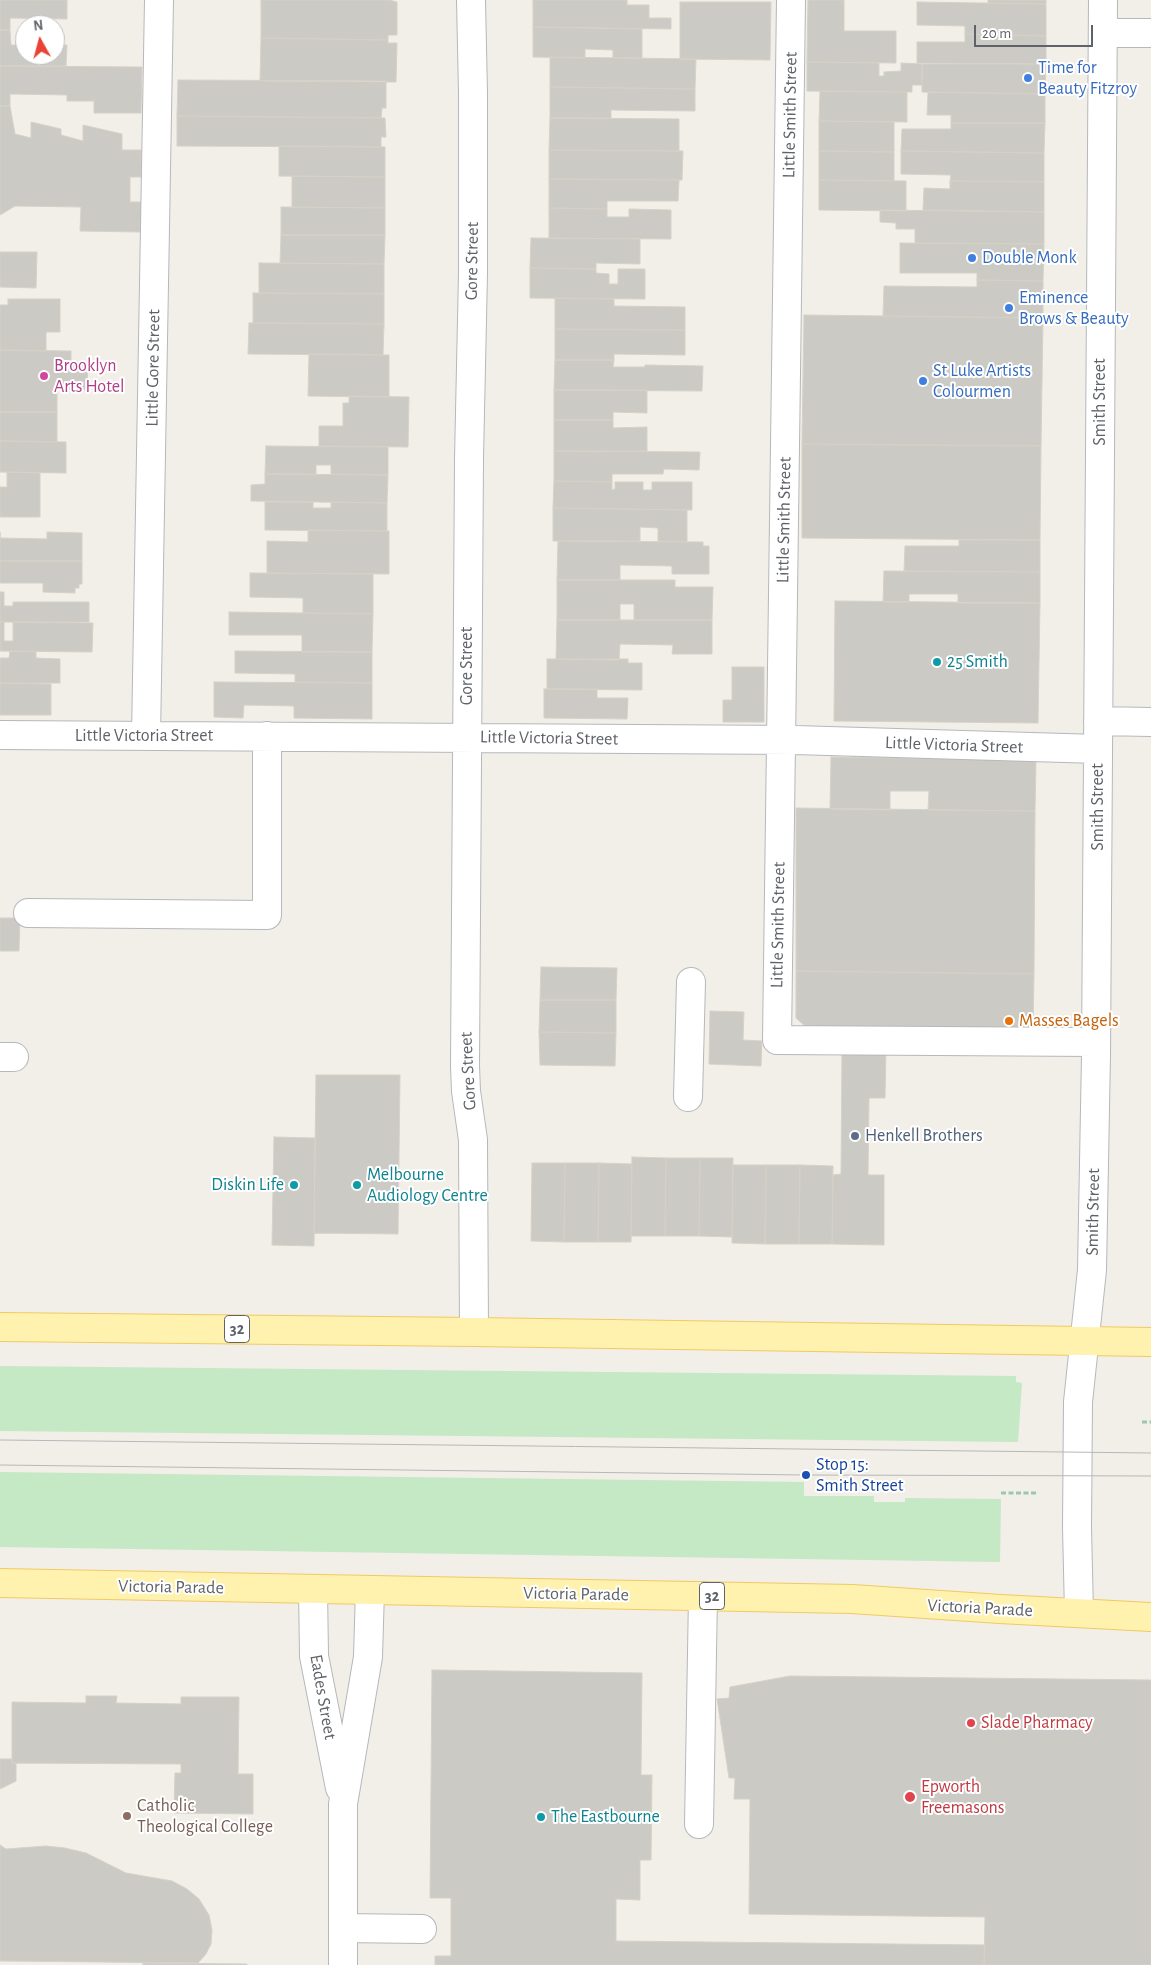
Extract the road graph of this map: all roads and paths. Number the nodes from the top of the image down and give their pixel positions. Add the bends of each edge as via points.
1 (159, 0) edge
2 (471, 0) edge
3 (791, 0) edge
4 (1103, 0) edge
5 (1103, 33) junction
6 (1151, 33) edge
7 (1098, 721) junction
8 (1151, 722) edge
9 (0, 735) edge
10 (146, 736) junction
11 (266, 736) junction
12 (467, 737) junction
13 (780, 740) junction
14 (1098, 749) junction
15 (28, 913) dead end
16 (691, 982) dead end
17 (1096, 1042) junction
18 (688, 1097) dead end
19 (0, 1327) edge
20 (474, 1332) junction
21 (1085, 1341) junction
22 (1151, 1342) edge
23 (1142, 1422) dead end
24 (1151, 1422) edge
25 (1001, 1493) dead end
26 (1038, 1493) dead end
27 (0, 1584) edge
28 (313, 1589) junction
29 (370, 1590) junction
30 (703, 1596) junction
31 (1079, 1613) junction
32 (1151, 1617) edge
33 (343, 1804) junction
34 (700, 1824) dead end
35 (343, 1928) junction
36 (422, 1929) dead end
37 (343, 1965) edge

1 - 10 street, Little Gore Street
2 - 12 street, Gore Street via 473,273
3 - 13 street, Little Smith Street
4 - 5 street, Smith Street
5 - 6 street
5 - 7 street, Smith Street
7 - 8 street
7 - 14 street, Smith Street
9 - 10 street, Little Victoria Street
10 - 11 street, Little Victoria Street
11 - 12 street, Little Victoria Street
11 - 15 street via 267,915
12 - 13 street, Little Victoria Street
12 - 20 street, Gore Street via 465,1066 473,1140
13 - 14 street, Little Victoria Street
13 - 17 street, Little Smith Street via 777,1040
14 - 17 street, Smith Street
16 - 18 street
17 - 21 street, Smith Street via 1092,1270
19 - 20 main road, 32
20 - 21 main road, 32
21 - 22 main road, 32
21 - 31 street, Smith Street via 1078,1402
23 - 24 path
25 - 26 path
27 - 28 main road, Victoria Parade / 32
28 - 29 main road, Victoria Parade / 32
28 - 33 street, Eades Street via 314,1656
29 - 30 main road, Victoria Parade / 32
29 - 33 street, Eades Street via 368,1657
30 - 31 main road, Victoria Parade / 32 via 852,1599
30 - 34 street
31 - 32 main road, Victoria Parade / 32
33 - 35 street, Eades Street
35 - 36 street
35 - 37 street, Eades Street

